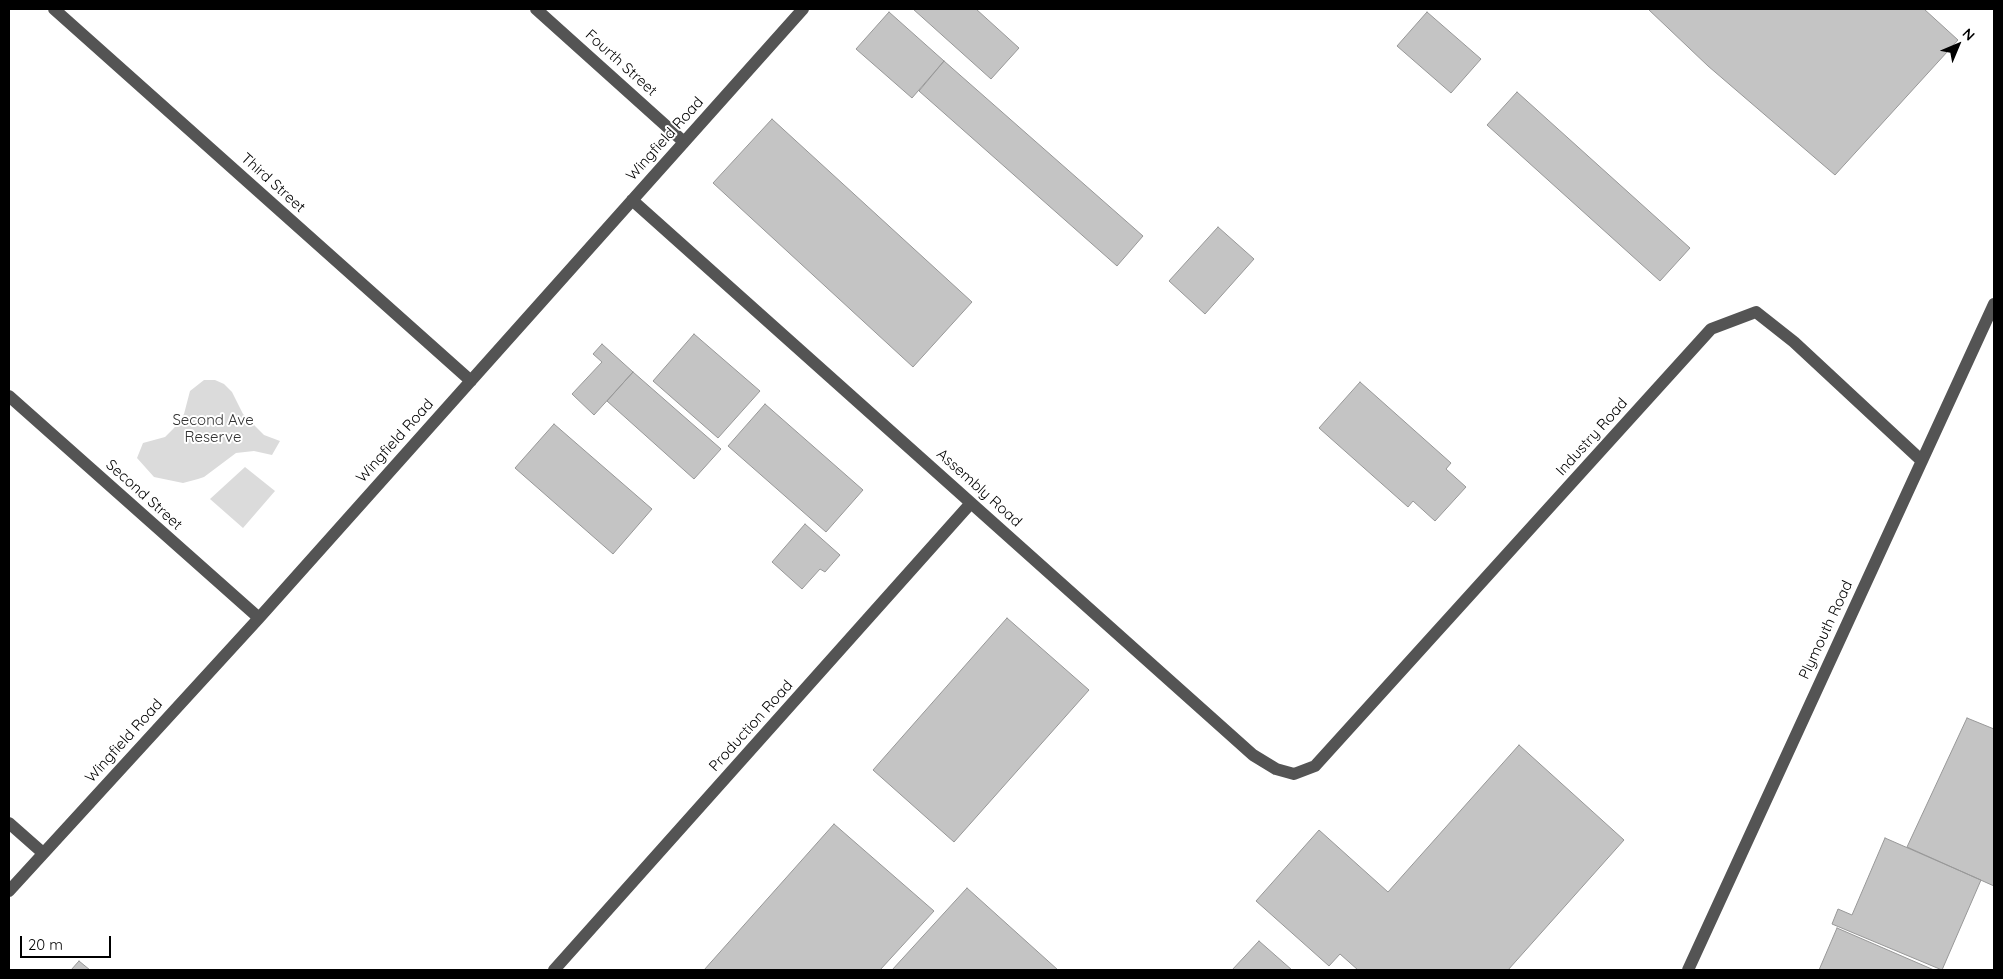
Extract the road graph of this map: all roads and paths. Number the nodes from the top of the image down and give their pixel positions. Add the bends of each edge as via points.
1 (54, 9) edge
2 (536, 9) edge
3 (803, 9) edge
4 (684, 142) junction
5 (632, 200) junction
6 (1994, 304) edge
7 (470, 381) junction
8 (9, 396) edge
9 (1922, 461) junction
10 (971, 503) junction
11 (258, 618) junction
12 (1315, 766) joint
13 (9, 823) edge
14 (43, 853) junction
15 (9, 891) edge
16 (554, 970) edge
17 (1688, 970) edge

1 - 7 street, Third Street
2 - 4 street, Fourth Street
3 - 4 street, Wingfield Road
4 - 5 street, Wingfield Road
5 - 7 street, Wingfield Road
5 - 10 street, Assembly Road
6 - 9 street, Plymouth Road
7 - 11 street, Wingfield Road
8 - 11 street, Second Street
9 - 12 street, Industry Road via 1794,342 1756,312 1712,329
9 - 17 street, Plymouth Road
10 - 12 street, Assembly Road via 1253,755 1276,769 1294,774
10 - 16 street, Production Road
11 - 14 street, Wingfield Road
13 - 14 street
14 - 15 street, Wingfield Road

